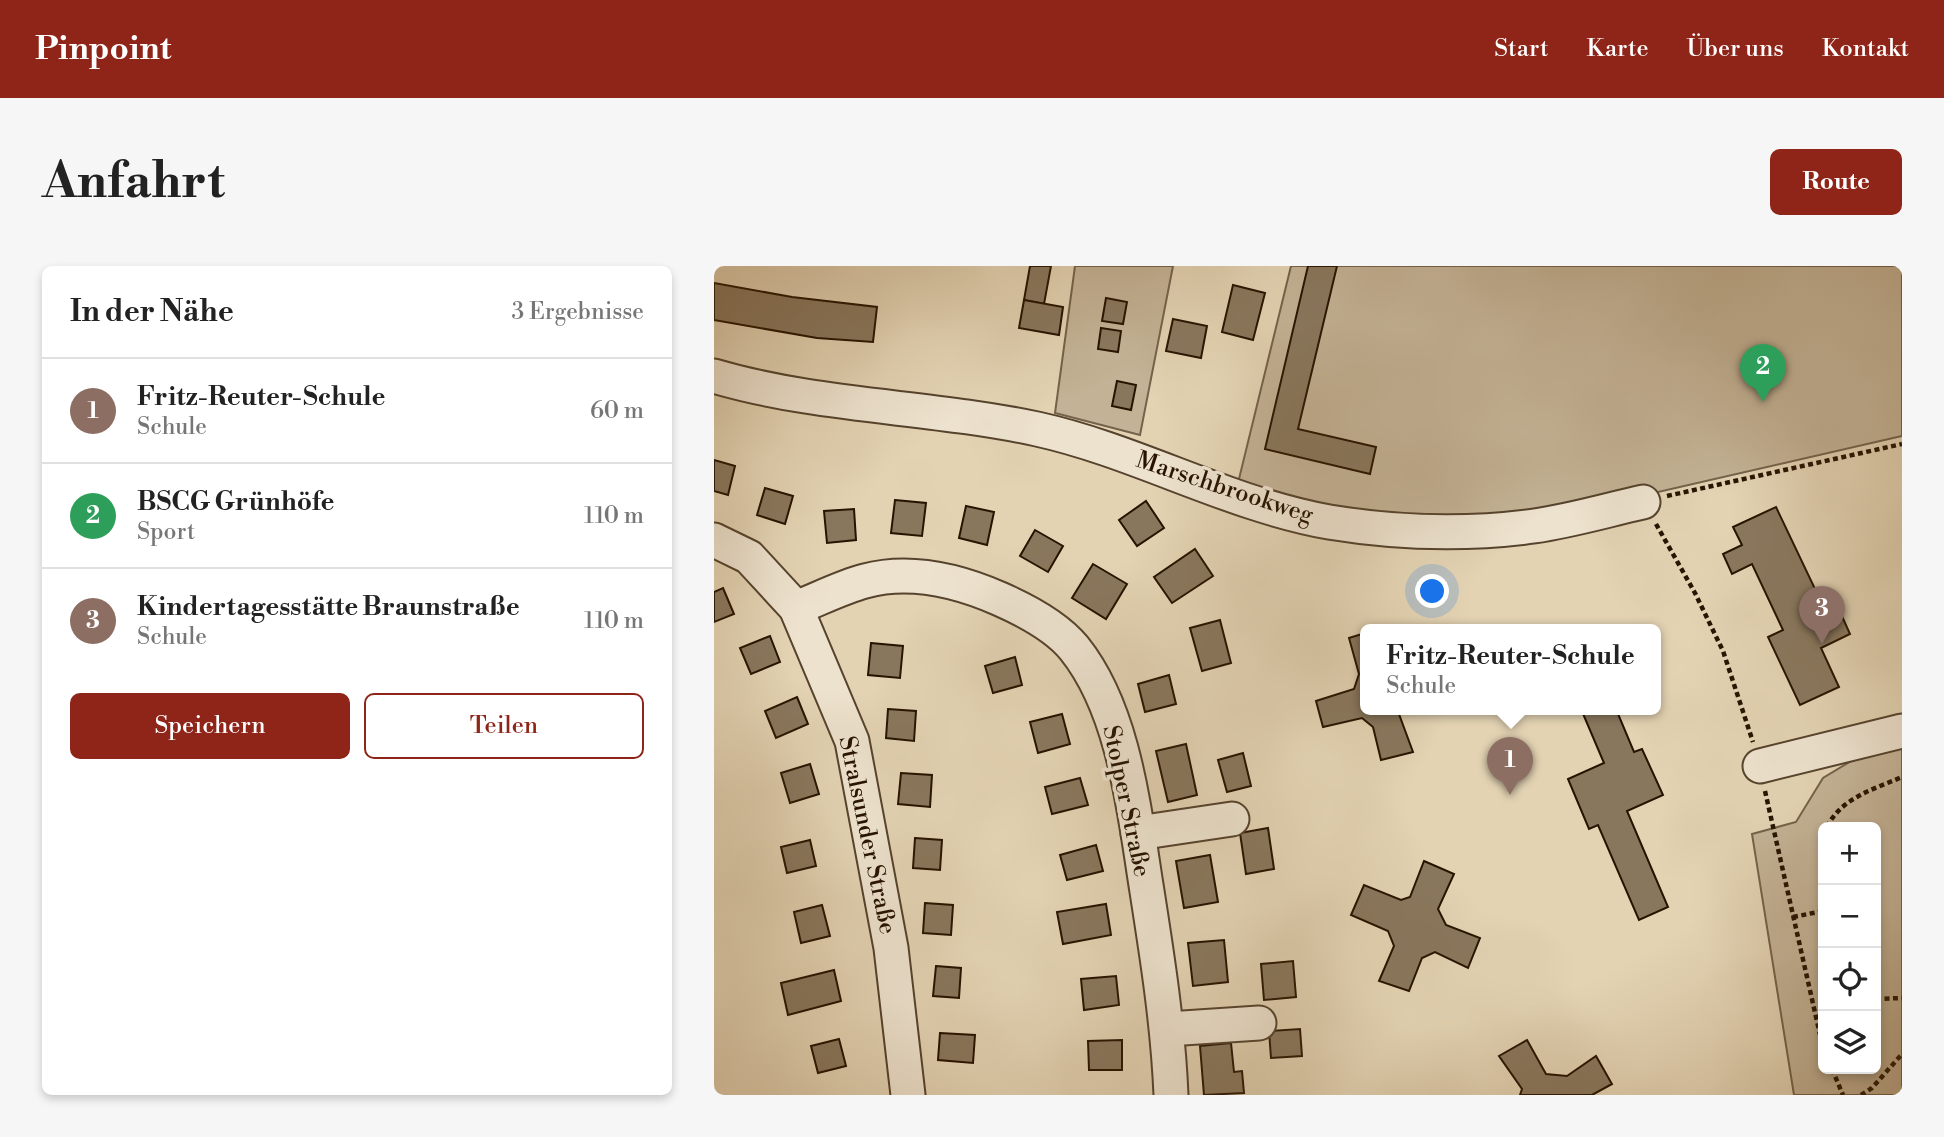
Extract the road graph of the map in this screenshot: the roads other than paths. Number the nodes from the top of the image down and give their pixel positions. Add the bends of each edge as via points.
1 (714, 376) edge
2 (1643, 502) road end
3 (714, 540) edge
4 (796, 608) junction
5 (1902, 731) edge
6 (1760, 766) dead end
7 (1232, 819) dead end
8 (1138, 833) junction
9 (1259, 1023) dead end
10 (1168, 1029) junction
11 (908, 1095) edge
12 (1171, 1095) edge

1 - 2 street, Marschbrookweg via 807,398 994,420 1085,440 1242,497 1328,522 1432,533 1535,526
3 - 4 street, Stralsunder Straße via 749,557
4 - 8 street, Stolper Straße via 867,580 922,577 970,586 1028,611 1073,646 1091,675 1117,735
4 - 11 street, Stralsunder Straße via 852,741 891,948
5 - 6 street
7 - 8 street
8 - 10 street, Stolper Straße
9 - 10 street
10 - 12 street, Stolper Straße

